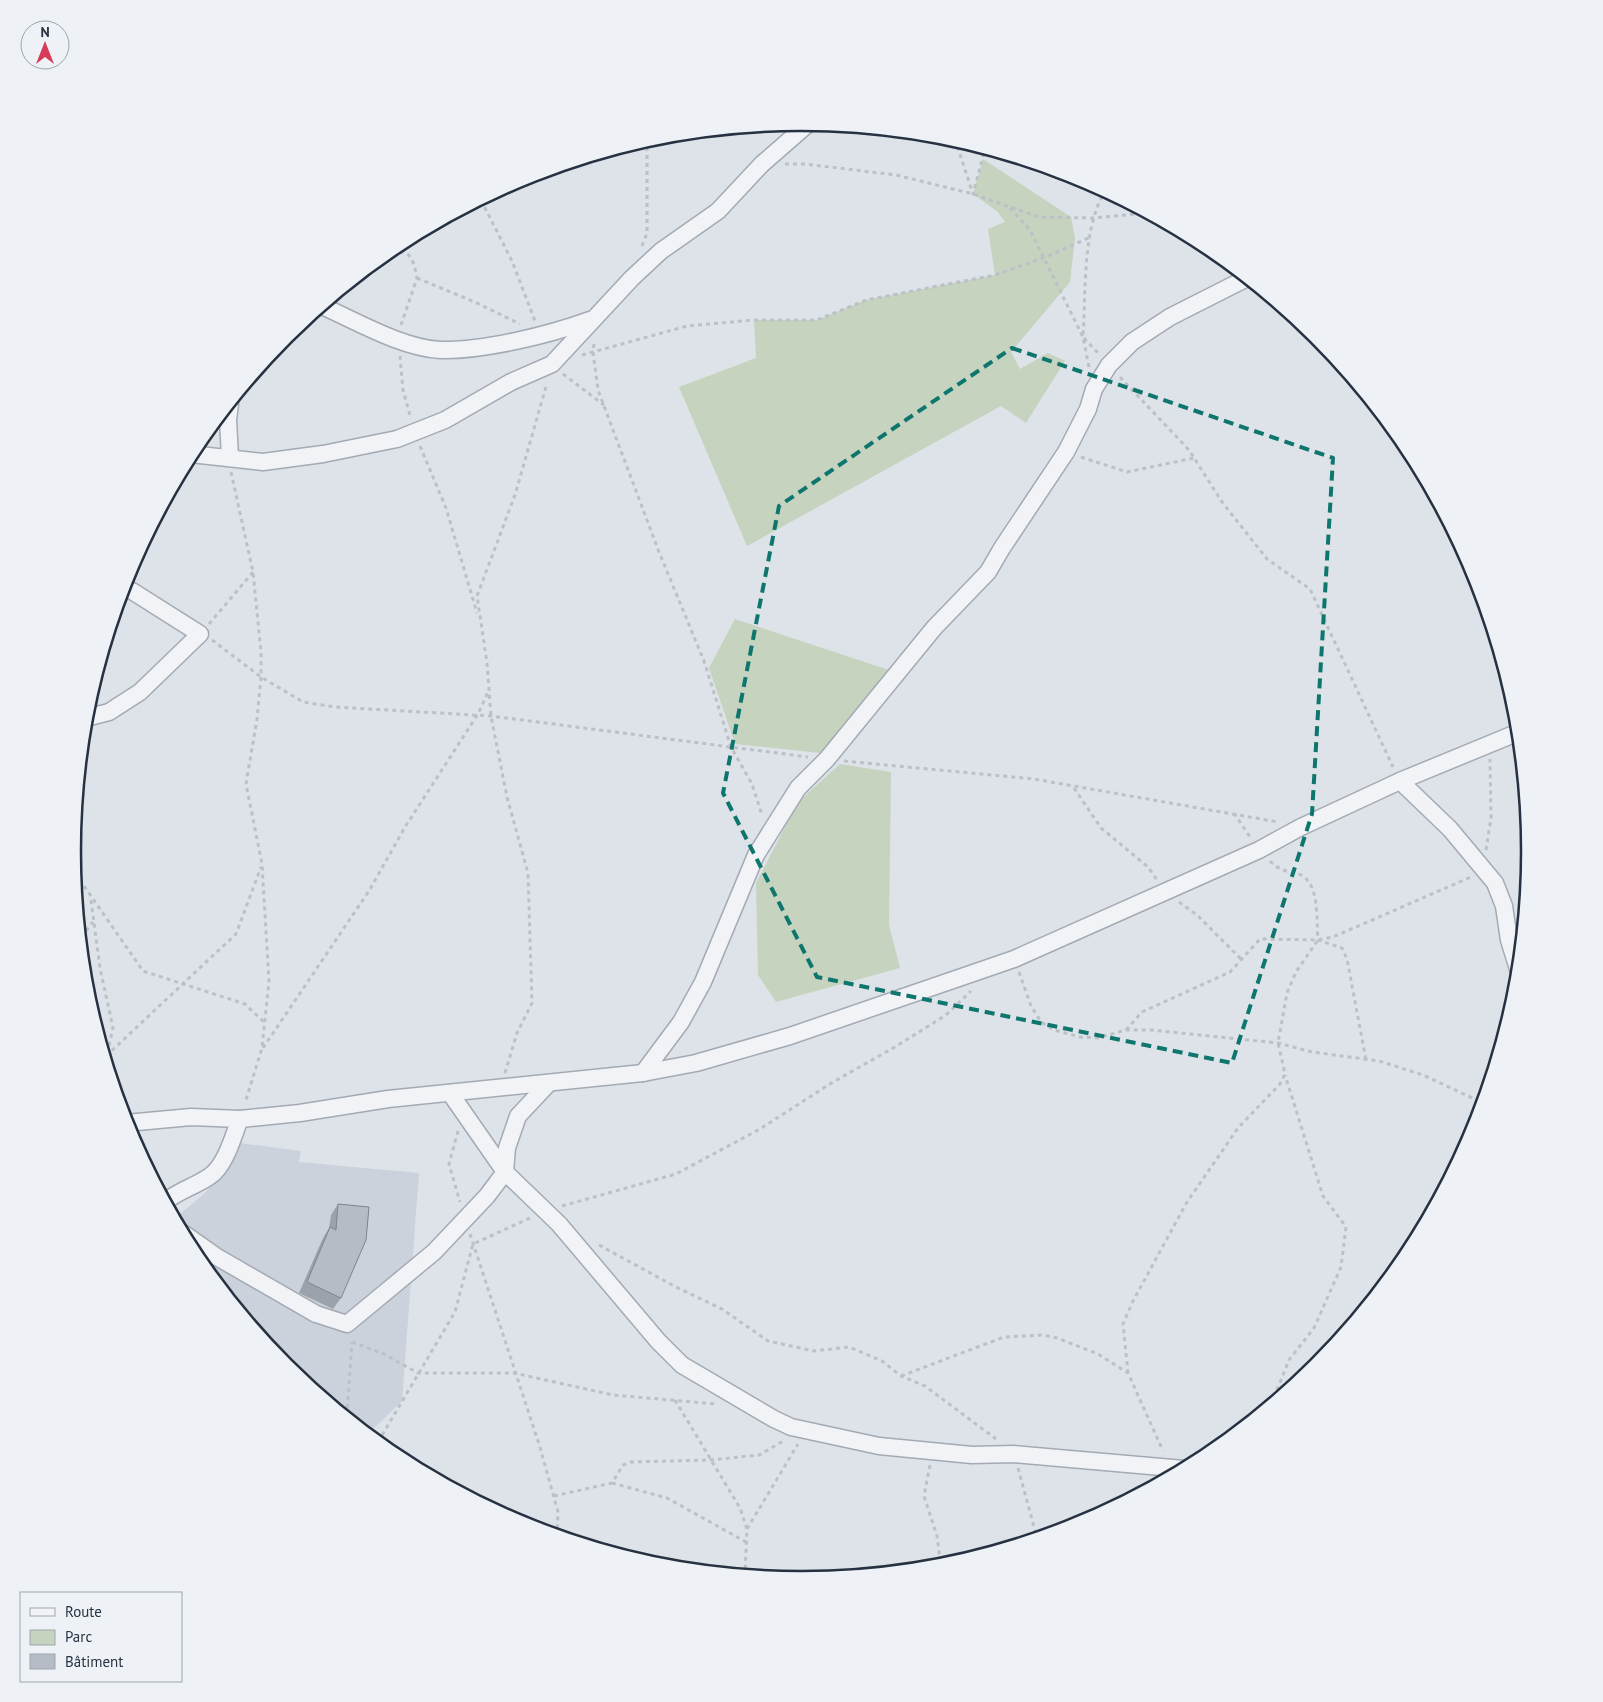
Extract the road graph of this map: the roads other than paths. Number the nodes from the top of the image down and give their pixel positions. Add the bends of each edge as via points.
1 (800, 131) edge
2 (1241, 281) edge
3 (328, 308) edge
4 (597, 318) junction
5 (229, 415) edge
6 (220, 427) edge
7 (201, 455) edge
8 (230, 457) junction
9 (130, 591) edge
10 (94, 716) edge
11 (1512, 735) edge
12 (1400, 781) junction
13 (1514, 957) edge
14 (643, 1073) junction
15 (548, 1084) junction
16 (450, 1093) junction
17 (240, 1119) junction
18 (134, 1122) edge
19 (505, 1172) junction
20 (171, 1197) edge
21 (199, 1244) edge
22 (1174, 1468) edge

1 - 4 street via 762,164 718,211 653,258
2 - 14 street via 1170,317 1132,342 1109,365 1094,389 1088,409 1066,452 988,572 934,628 827,759 798,788 756,855 703,982 681,1022
3 - 4 street via 400,340 440,350 491,345 568,329
4 - 8 street via 552,364 511,382 446,420 397,439 263,462
5 - 8 street
6 - 8 street
7 - 8 street
9 - 10 street via 200,634 140,692 108,712
11 - 12 street
12 - 13 street via 1484,867 1501,896
12 - 14 street via 1300,827 1259,850 1014,959 790,1036 696,1063
14 - 15 street
15 - 16 street
15 - 19 street via 518,1116 509,1142
16 - 17 street
16 - 19 street
17 - 18 street via 190,1117
17 - 20 street via 219,1166 211,1176
19 - 21 street via 466,1220 434,1252 346,1324 316,1314
19 - 22 street via 546,1210 658,1341 682,1364 791,1427 879,1446 933,1452 1014,1454

